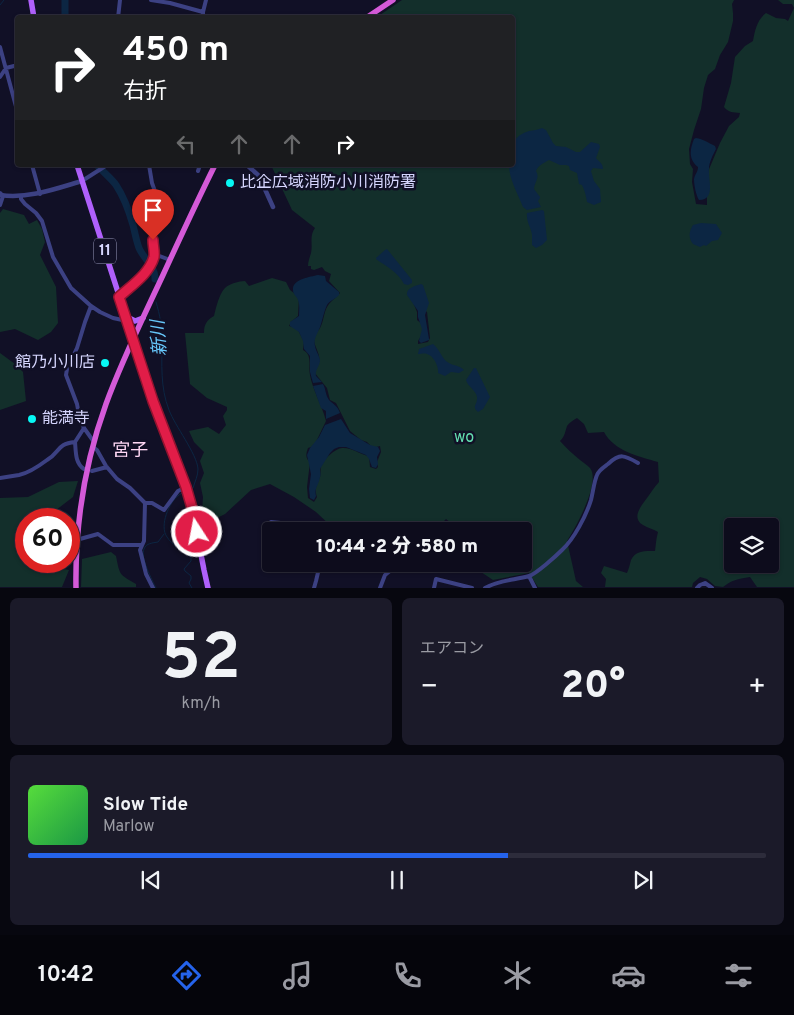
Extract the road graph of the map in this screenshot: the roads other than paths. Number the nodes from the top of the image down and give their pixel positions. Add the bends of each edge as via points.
1 (31, 0) edge
2 (120, 0) edge
3 (151, 0) edge
4 (206, 0) edge
5 (393, 0) edge
6 (203, 12) joint
7 (34, 15) edge
8 (118, 15) edge
9 (370, 15) edge
10 (0, 47) edge
11 (15, 66) edge
12 (6, 68) junction
13 (0, 77) edge
14 (15, 102) edge
15 (33, 167) edge
16 (78, 167) edge
17 (105, 167) edge
18 (149, 167) edge
19 (199, 167) edge
20 (214, 167) edge
21 (249, 167) edge
22 (198, 171) dead end
23 (82, 182) junction
24 (1, 194) edge
25 (40, 194) junction
26 (21, 196) junction
27 (0, 205) edge
28 (273, 207) dead end
29 (154, 254) junction
30 (170, 260) junction
31 (119, 297) junction
32 (91, 306) junction
33 (125, 314) junction
34 (143, 318) junction
35 (127, 321) junction
36 (133, 338) junction
37 (125, 356) junction
38 (140, 359) junction
39 (84, 428) junction
40 (76, 442) junction
41 (93, 444) junction
42 (638, 463) dead end
43 (106, 467) junction
44 (84, 469) dead end
45 (92, 471) dead end
46 (0, 478) edge
47 (186, 487) junction
48 (145, 503) junction
49 (80, 539) edge
50 (142, 545) junction
51 (318, 572) edge
52 (388, 572) edge
53 (529, 576) junction
54 (446, 581) junction
55 (492, 586) edge
56 (466, 587) edge
57 (76, 588) edge
58 (154, 588) edge
59 (208, 588) edge
60 (314, 588) edge
61 (380, 588) edge
62 (434, 588) edge
63 (444, 588) edge
64 (472, 588) edge
65 (486, 588) edge
66 (535, 588) edge
67 (697, 588) edge
68 (712, 588) edge

1 - 7 main road
2 - 8 street
3 - 6 street
4 - 6 street
5 - 9 highway
10 - 12 street
11 - 12 street
12 - 13 street
12 - 14 street
15 - 25 street
16 - 23 main road, 11
17 - 23 street
18 - 29 street via 156,194 152,228
19 - 22 street
20 - 30 highway
21 - 28 street via 259,176
23 - 25 street
23 - 31 main road, 11
24 - 26 street
24 - 27 street
25 - 26 street
26 - 32 street via 42,221 53,257 68,283
29 - 30 street
29 - 31 street via 144,275
30 - 34 highway
31 - 33 main road, 11
32 - 35 street via 113,318
32 - 39 street via 66,375
33 - 34 main road via 135,321
33 - 35 main road, 11
34 - 36 highway
35 - 36 main road, 11
36 - 37 highway
36 - 38 main road, 11
37 - 38 main road via 134,355
37 - 41 highway
38 - 47 main road, 11
39 - 40 street
39 - 41 street
40 - 44 street via 77,461
40 - 46 street via 62,445 49,459 20,475
41 - 43 street
41 - 57 highway via 80,519
42 - 53 street via 629,457 615,457 598,472 576,533 569,543
43 - 45 street
43 - 48 street
47 - 48 street via 174,495 164,510
47 - 59 main road, 11
48 - 50 street
49 - 50 street via 98,534 113,545
50 - 58 street via 140,550 146,574
51 - 60 street
52 - 61 street via 384,575
53 - 55 street
53 - 66 street
54 - 56 street
54 - 62 street via 436,579
54 - 63 street
55 - 65 street
56 - 64 street
67 - 68 street via 705,584

